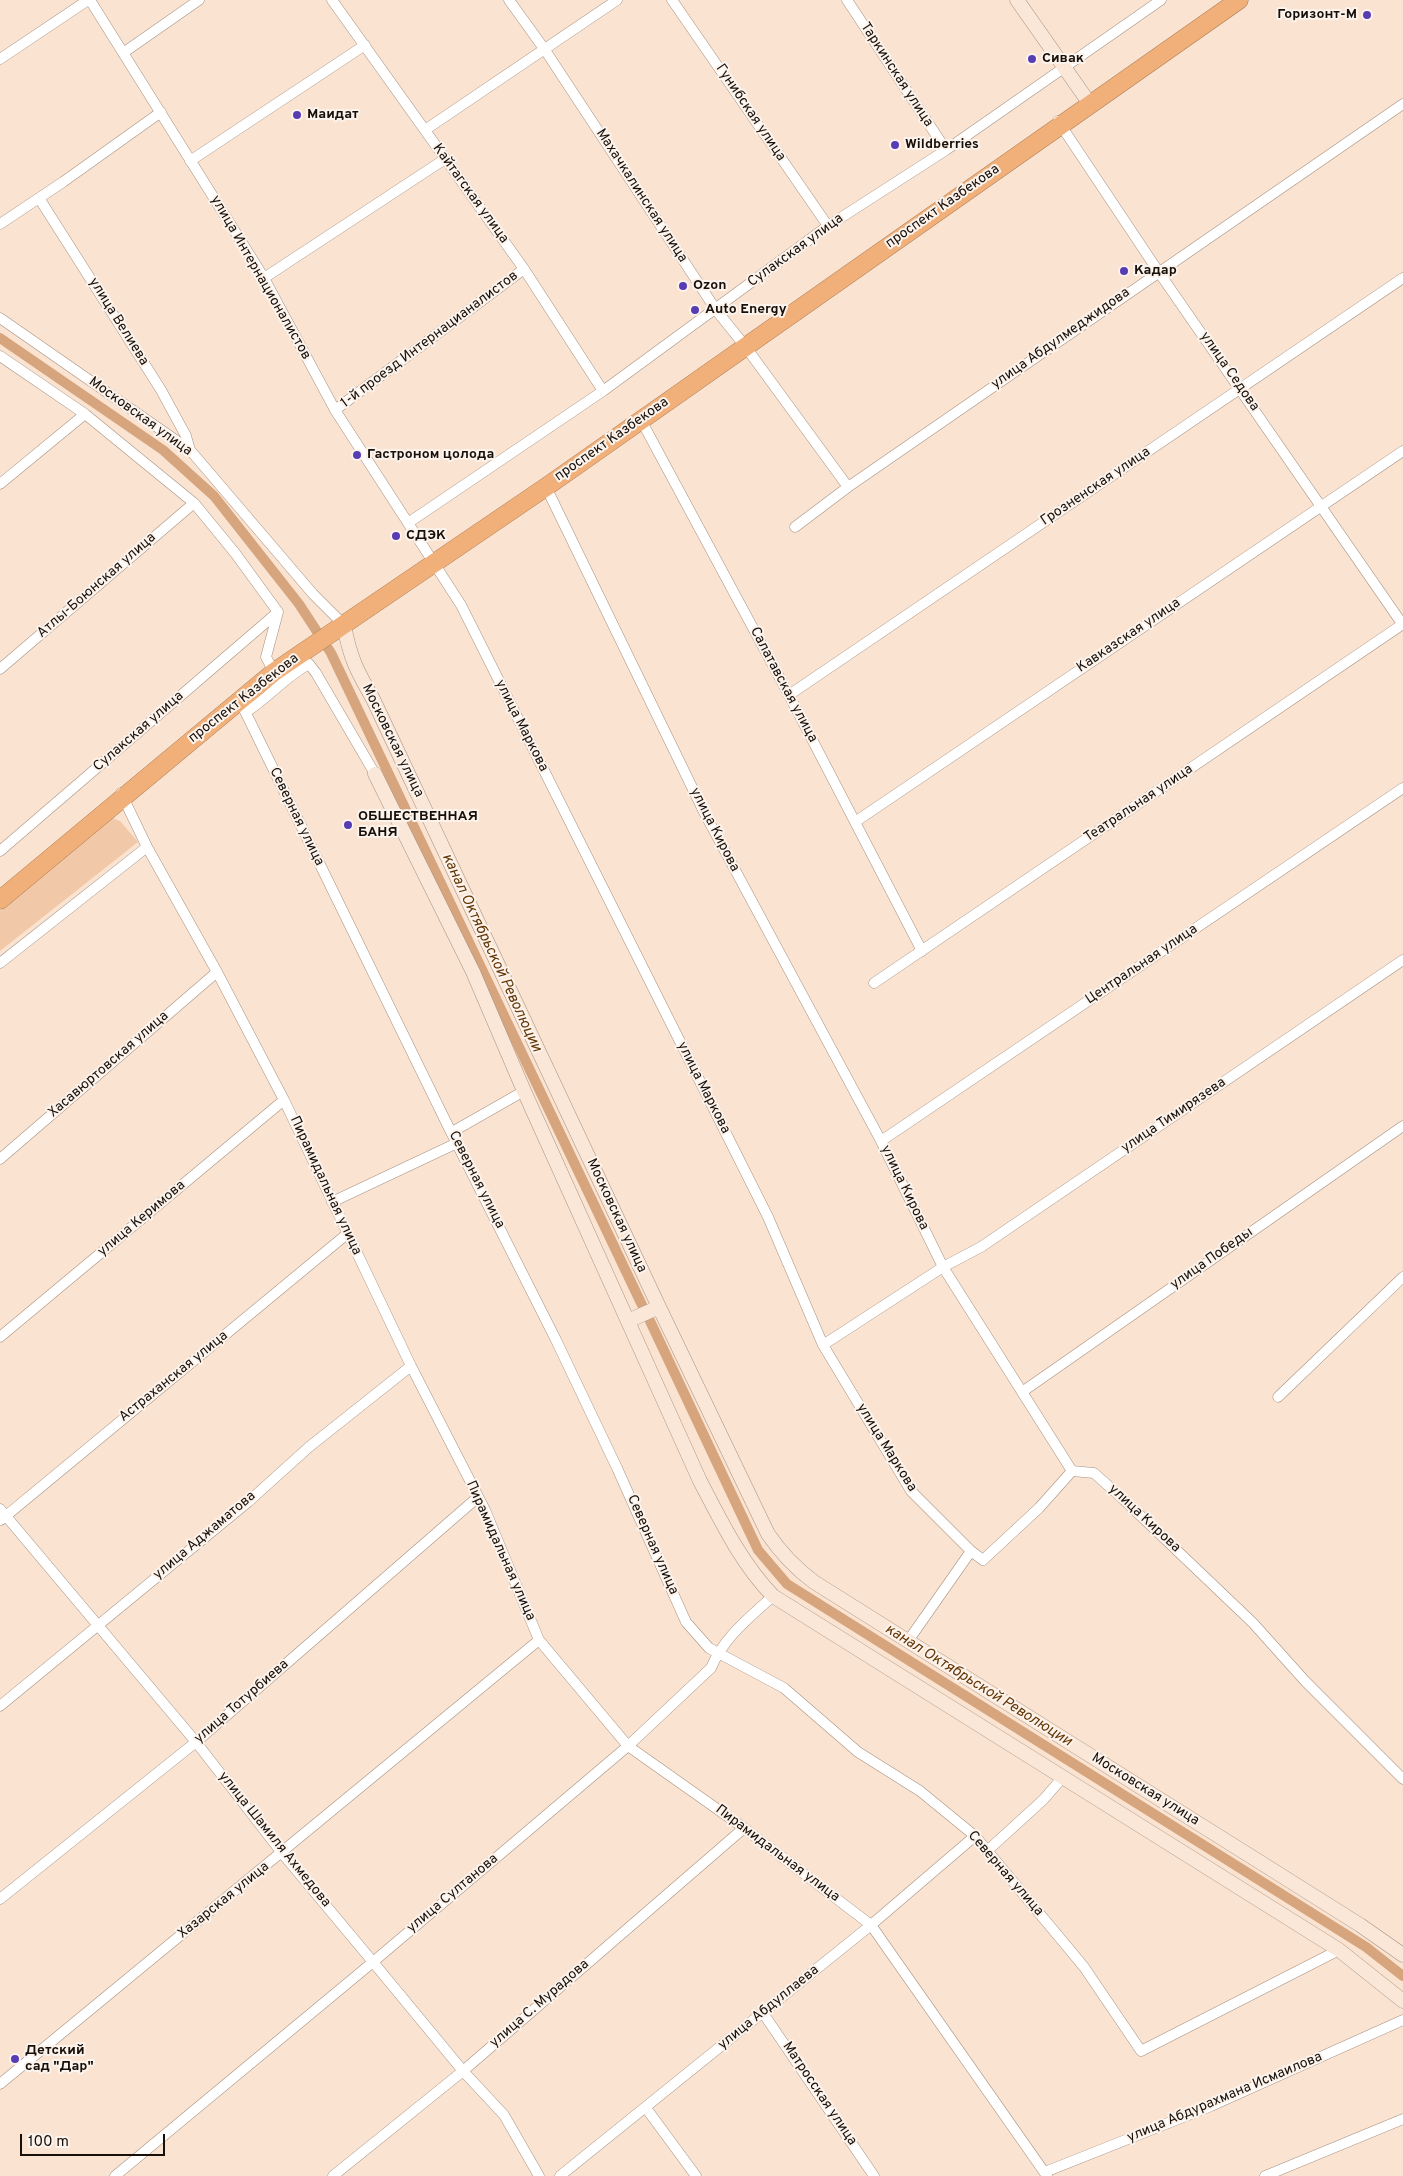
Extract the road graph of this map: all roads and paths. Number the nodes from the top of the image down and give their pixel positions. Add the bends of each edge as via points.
1 (89, 0) edge
2 (200, 0) edge
3 (332, 0) edge
4 (508, 0) edge
5 (617, 0) edge
6 (672, 0) edge
7 (847, 0) edge
8 (1017, 0) edge
9 (1161, 0) edge
10 (1225, 0) edge
11 (1239, 0) edge
12 (365, 45) junction
13 (545, 50) junction
14 (123, 53) junction
15 (0, 59) edge
16 (1065, 68) junction
17 (1088, 101) junction
18 (1403, 104) edge
19 (160, 112) junction
20 (1058, 121) junction
21 (425, 130) junction
22 (946, 150) junction
23 (445, 159) junction
24 (190, 161) junction
25 (39, 198) junction
26 (0, 224) edge
27 (828, 226) junction
28 (524, 269) junction
29 (1158, 272) junction
30 (264, 278) junction
31 (1403, 278) edge
32 (716, 310) junction
33 (0, 318) edge
34 (742, 343) junction
35 (0, 356) edge
36 (1241, 390) junction
37 (603, 391) junction
38 (336, 410) junction
39 (85, 414) junction
40 (641, 420) junction
41 (190, 450) junction
42 (1403, 451) edge
43 (0, 484) edge
44 (546, 487) junction
45 (848, 487) junction
46 (194, 504) junction
47 (1322, 506) junction
48 (408, 523) junction
49 (795, 527) dead end
50 (432, 560) junction
51 (461, 606) joint
52 (278, 612) junction
53 (1403, 624) edge
54 (336, 626) junction
55 (272, 668) junction
56 (0, 669) edge
57 (789, 695) junction
58 (243, 706) junction
59 (374, 774) joint
60 (1403, 788) edge
61 (121, 793) junction
62 (855, 822) junction
63 (148, 847) junction
64 (0, 851) edge
65 (0, 890) edge
66 (0, 900) edge
67 (922, 951) junction
68 (1403, 960) edge
69 (0, 963) edge
70 (217, 972) junction
71 (874, 983) dead end
72 (524, 1092) junction
73 (284, 1100) junction
74 (1403, 1126) edge
75 (452, 1132) junction
76 (881, 1141) junction
77 (457, 1142) junction
78 (0, 1159) edge
79 (332, 1202) junction
80 (347, 1234) junction
81 (943, 1267) junction
82 (1403, 1277) edge
83 (658, 1307) junction
84 (628, 1321) junction
85 (0, 1337) edge
86 (823, 1345) junction
87 (410, 1366) junction
88 (1022, 1392) junction
89 (1278, 1397) dead end
90 (1072, 1471) junction
91 (478, 1497) junction
92 (2, 1515) edge
93 (971, 1551) junction
94 (774, 1596) junction
95 (98, 1625) junction
96 (539, 1640) junction
97 (908, 1641) junction
98 (718, 1652) junction
99 (0, 1706) edge
100 (196, 1742) junction
101 (628, 1746) junction
102 (1063, 1776) junction
103 (1403, 1779) edge
104 (744, 1828) junction
105 (975, 1836) junction
106 (987, 1851) junction
107 (282, 1853) junction
108 (0, 1899) edge
109 (871, 1925) junction
110 (1338, 1950) junction
111 (1403, 1955) edge
112 (373, 1962) junction
113 (1403, 2001) edge
114 (763, 2013) junction
115 (1403, 2020) edge
116 (463, 2071) junction
117 (0, 2084) edge
118 (646, 2108) junction
119 (1403, 2119) edge
120 (1046, 2174) edge
121 (115, 2176) edge
122 (333, 2176) edge
123 (539, 2176) edge
124 (560, 2176) edge
125 (696, 2176) edge
126 (874, 2176) edge
127 (1265, 2176) edge

1 - 14 street, улица Интернационалистов
1 - 15 street
2 - 14 street
3 - 12 street, Кайтагская улица
4 - 13 street, Махачкалинская улица
5 - 13 street
6 - 27 street, Гунибская улица
7 - 22 street, Таркинская улица
8 - 16 main road
9 - 16 street, Сулакская улица
10 - 17 highway, проспект Казбекова
11 - 17 highway, проспект Казбекова
12 - 21 street, Кайтагская улица
12 - 24 street
13 - 21 street
13 - 32 street, Махачкалинская улица
14 - 19 street, улица Интернационалистов
16 - 17 main road
16 - 22 street, Сулакская улица
17 - 20 highway, проспект Казбекова
18 - 29 street, улица Абдулмеджидова
19 - 24 street, улица Интернационалистов
19 - 25 street
20 - 29 street, улица Седова
20 - 34 highway, проспект Казбекова
21 - 23 street, Кайтагская улица
22 - 27 street, Сулакская улица
23 - 28 street, Кайтагская улица
23 - 30 street
24 - 30 street, улица Интернационалистов
25 - 26 street
25 - 41 street, улица Велиева via 161,390
27 - 32 street, Сулакская улица
28 - 37 street, Кайтагская улица
28 - 38 street, 1-й проезд Интернацианалистов
29 - 36 street, улица Седова
29 - 45 street, улица Абдулмеджидова
30 - 38 street, улица Интернационалистов
31 - 36 street, Грозненская улица
32 - 34 street, Махачкалинская улица
32 - 37 street, Сулакская улица
33 - 41 street, Московская улица
34 - 40 highway, проспект Казбекова
34 - 45 street, Махачкалинская улица
34 - 50 highway, проспект Казбекова
35 - 39 street
36 - 47 street, улица Седова
36 - 57 street, Грозненская улица
37 - 48 street, Сулакская улица
38 - 48 street, улица Интернационалистов
39 - 43 street
39 - 46 street
40 - 44 highway, проспект Казбекова
40 - 57 street, Салатавская улица
41 - 54 street, Московская улица via 313,594
42 - 47 street, Кавказская улица
44 - 50 highway, проспект Казбекова
44 - 76 street, улица Кирова via 706,814
45 - 49 street, улица Абдулмеджидова
46 - 52 street via 235,552
46 - 56 street, Атлы-Боюнская улица
47 - 53 street, улица Седова
47 - 62 street, Кавказская улица
48 - 50 street, улица Интернационалистов
50 - 51 street, улица Интернационалистов
50 - 54 highway, проспект Казбекова
51 - 86 street, улица Маркова via 768,1217
52 - 55 street via 266,656
52 - 64 street, Сулакская улица
53 - 67 street, Театральная улица
54 - 55 highway, проспект Казбекова
54 - 83 main road, Московская улица
55 - 58 highway, проспект Казбекова
55 - 61 highway, проспект Казбекова via 254,676
57 - 62 street, Салатавская улица
58 - 59 street via 263,701 296,670 308,664
58 - 61 highway, проспект Казбекова
58 - 75 street, Северная улица
59 - 72 main road via 473,972
60 - 76 street, Центральная улица
61 - 63 street, Пирамидальная улица
61 - 65 highway, проспект Казбекова
61 - 66 highway, проспект Казбекова
62 - 67 street, Салатавская улица
63 - 69 street
63 - 70 street, Пирамидальная улица
67 - 71 street, Театральная улица
68 - 81 street, улица Тимирязева via 981,1247
70 - 73 street, Пирамидальная улица
70 - 78 street, Хасавюртовская улица
72 - 75 street
72 - 84 main road
73 - 79 street, Пирамидальная улица
73 - 85 street, улица Керимова
74 - 88 street, улица Победы
75 - 77 street, Северная улица
76 - 81 street, улица Кирова
77 - 79 street
77 - 98 street, Северная улица via 617,1468 686,1622 709,1648
79 - 80 street, Пирамидальная улица
80 - 87 street, Пирамидальная улица
80 - 92 street, Астраханская улица
81 - 86 street, улица Тимирязева
81 - 88 street, улица Кирова
82 - 89 street
83 - 84 main road
83 - 97 main road, Московская улица via 778,1549 814,1582
84 - 94 main road via 700,1482 731,1540
86 - 93 street, улица Маркова via 911,1491
87 - 91 street, Пирамидальная улица
87 - 95 street, улица Аджаматова
88 - 90 street, улица Кирова
90 - 93 street via 1039,1508 983,1560
90 - 103 street, улица Кирова via 1094,1473 1122,1498 1253,1623 1305,1681
91 - 96 street, Пирамидальная улица
91 - 100 street, улица Тотурбиева
92 - 95 street, улица Шамиля Ахмедова
93 - 97 street
94 - 98 street, улица Султанова via 731,1635
94 - 102 main road
95 - 99 street, улица Аджаматова
95 - 100 street, улица Шамиля Ахмедова
96 - 101 street, Пирамидальная улица
96 - 107 street, Хазарская улица
97 - 111 main road, Московская улица
98 - 101 street, улица Султанова via 711,1668
98 - 105 street, Северная улица via 784,1688 858,1752 920,1791
100 - 107 street, улица Шамиля Ахмедова
100 - 108 street, улица Тотурбиева
101 - 104 street, Пирамидальная улица
101 - 112 street, улица Султанова
102 - 106 street via 1043,1800
102 - 110 main road
104 - 109 street, Пирамидальная улица
104 - 116 street, улица С. Мурадова
105 - 106 street, Северная улица
105 - 109 street, улица Абдуллаева
106 - 110 street, Северная улица via 1084,1967 1141,2051
107 - 112 street, улица Шамиля Ахмедова
107 - 117 street, Хазарская улица
109 - 114 street, улица Абдуллаева
109 - 120 street, Пирамидальная улица
110 - 113 main road
112 - 116 street, улица Шамиля Ахмедова
112 - 121 street, улица Султанова
114 - 118 street, улица Абдуллаева
114 - 126 street, Матросская улица
115 - 120 street, улица Абдурахмана Исмаилова via 1211,2106
116 - 122 street, улица С. Мурадова
116 - 123 street, улица Шамиля Ахмедова via 504,2115
118 - 124 street, улица Абдуллаева
118 - 125 street
119 - 127 street

